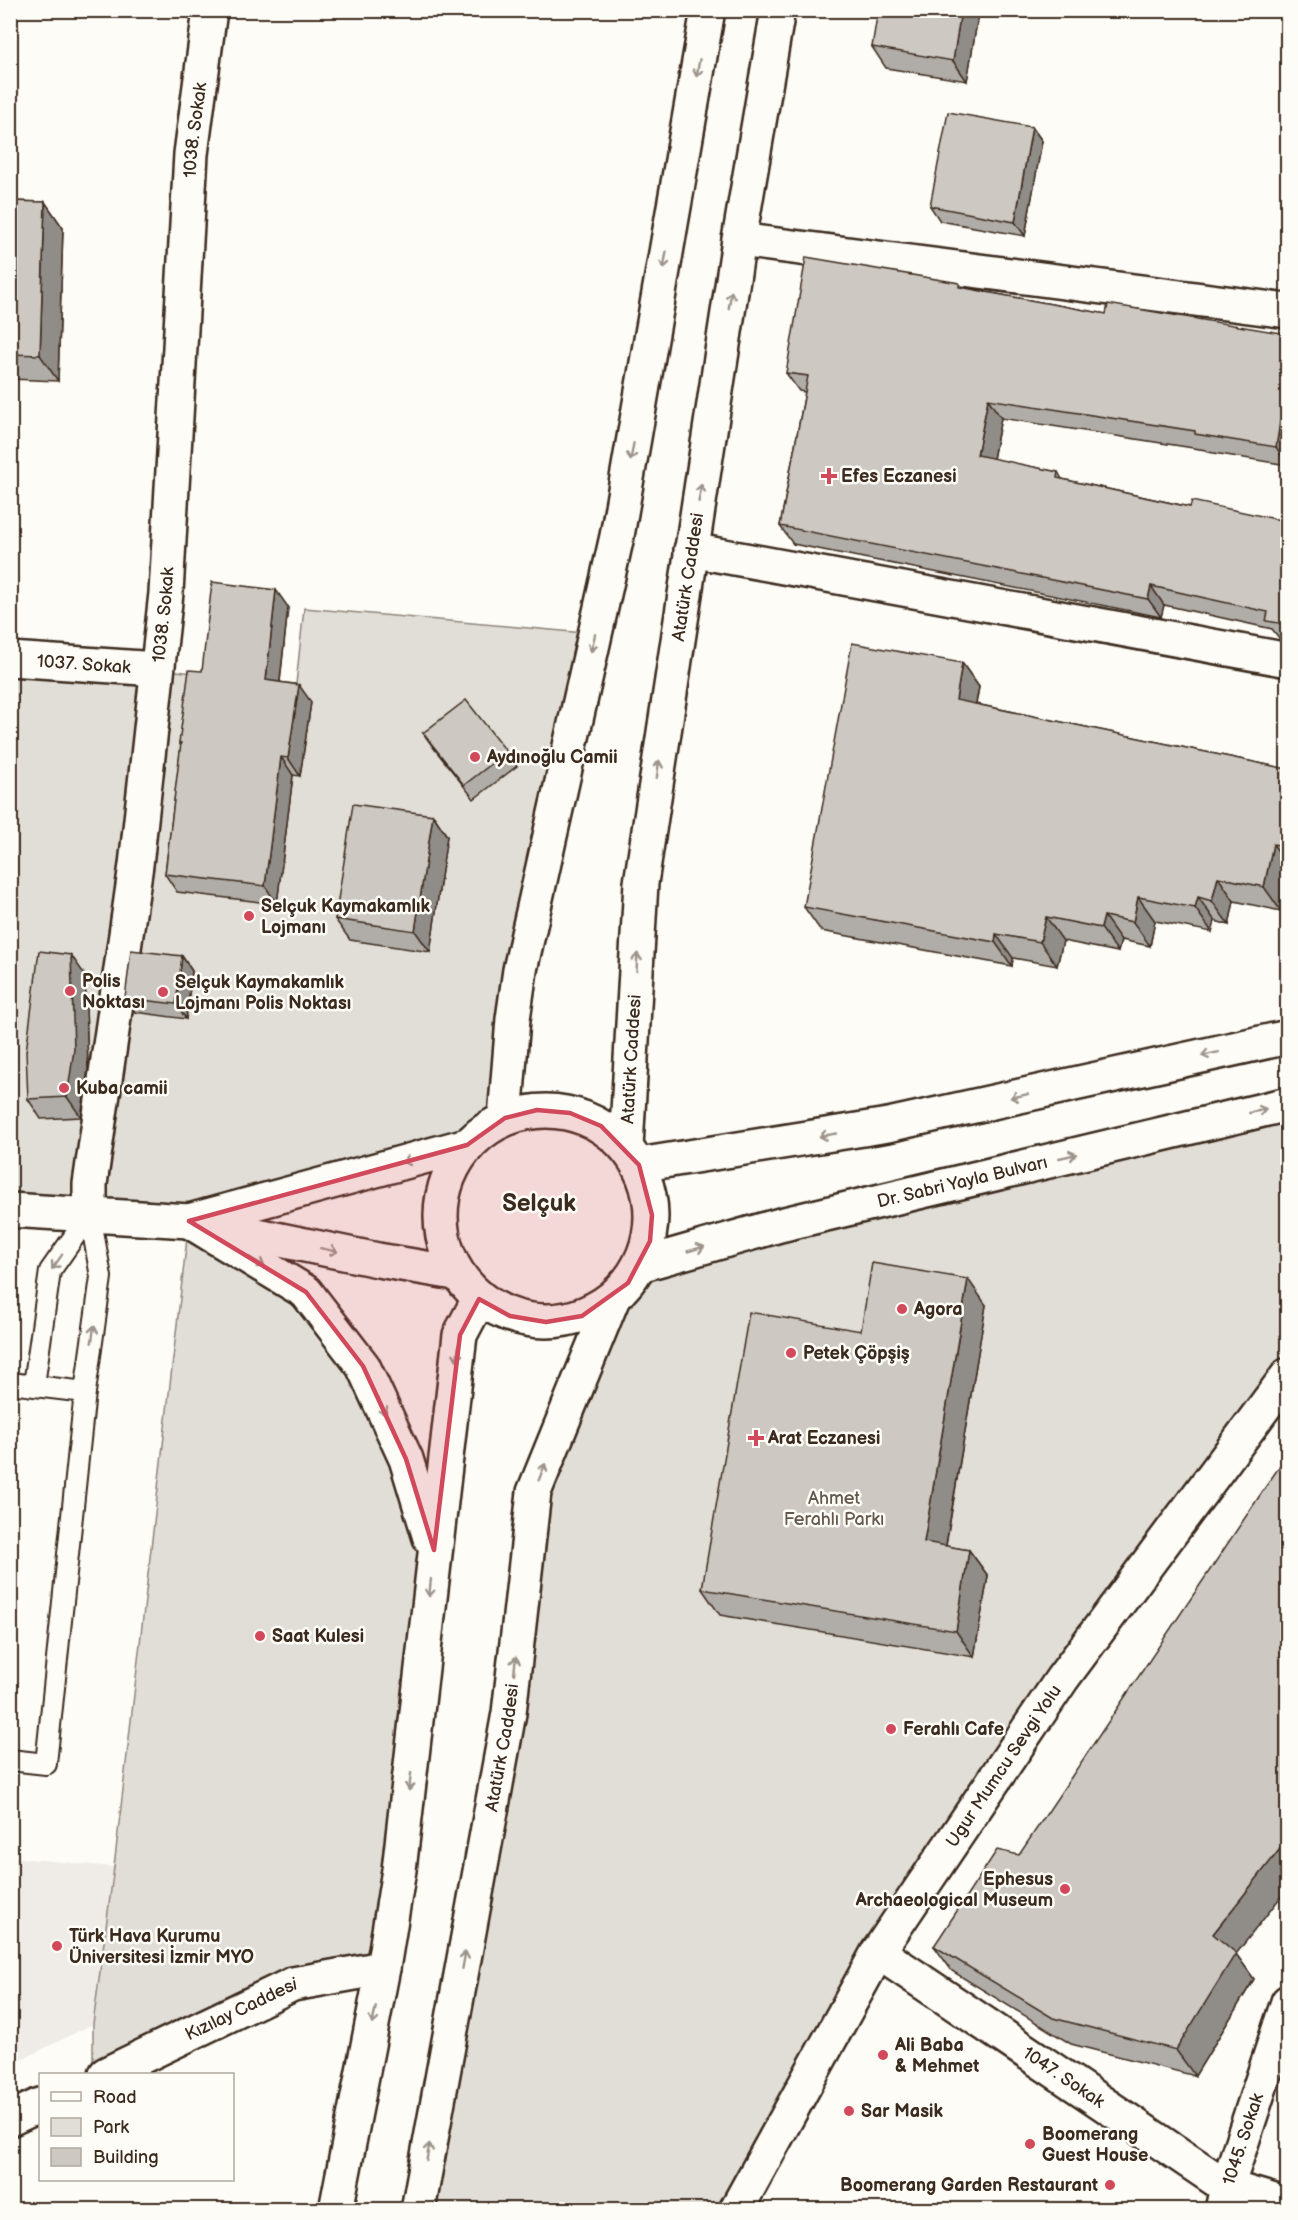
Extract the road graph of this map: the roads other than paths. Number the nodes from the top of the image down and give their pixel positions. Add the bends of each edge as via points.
1 (210, 10) edge
2 (708, 10) edge
3 (778, 10) edge
4 (740, 240) junction
5 (1287, 311) edge
6 (691, 549) junction
7 (10, 659) edge
8 (1287, 660) edge
9 (157, 669) junction
10 (1287, 1037) edge
11 (1287, 1104) edge
12 (505, 1118) junction
13 (467, 1145) junction
14 (633, 1156) junction
15 (10, 1210) edge
16 (90, 1214) junction
17 (189, 1221) junction
18 (640, 1265) junction
19 (455, 1273) junction
20 (613, 1298) junction
21 (479, 1299) junction
22 (1285, 1378) edge
23 (10, 1383) edge
24 (34, 1385) junction
25 (86, 1392) junction
26 (434, 1550) junction
27 (10, 1760) edge
28 (878, 1952) junction
29 (383, 1968) junction
30 (1287, 2002) edge
31 (108, 2073) edge
32 (39, 2105) edge
33 (10, 2119) edge
34 (1225, 2198) edge
35 (1287, 2205) edge
36 (336, 2210) edge
37 (418, 2210) edge
38 (736, 2210) edge

1 - 9 main road, 1038. Sokak via 191,154 166,593
2 -> 12 main road via 617,536 520,970
3 - 4 main road, Atatürk Caddesi
4 - 5 main road
6 -> 4 main road, Atatürk Caddesi
6 - 8 main road
14 -> 6 main road, Atatürk Caddesi via 641,883
7 - 9 main road, 1037. Sokak
9 - 16 main road, 1038. Sokak via 136,865 90,1184
10 -> 14 main road via 888,1125
18 -> 11 main road, Dr. Sabri Yayla Bulvarı via 780,1225
12 - 13 main road
12 - 14 main road via 537,1110 570,1113 601,1126
13 -> 17 main road
13 - 19 main road via 448,1174 440,1207 442,1241
14 - 18 main road via 648,1189 652,1215 650,1241
15 - 16 main road
16 - 17 main road
16 -> 24 lane via 50,1271
25 -> 16 lane via 101,1277
17 -> 19 main road
17 -> 26 main road via 306,1292 363,1366 406,1459
18 - 20 main road
19 - 21 main road
20 - 21 main road via 582,1316 546,1322 510,1316
37 -> 20 main road, Atatürk Caddesi via 509,1713 534,1492
21 -> 26 main road via 460,1335
22 - 28 main road, Ugur Mumcu Sevgi Yolu via 1062,1679
23 - 24 lane
24 - 25 lane
25 - 27 lane via 45,1764
26 -> 29 main road via 412,1769
28 - 34 main road, 1047. Sokak
28 - 38 main road, Ugur Mumcu Sevgi Yolu
29 - 31 main road, Kızılay Caddesi via 293,1984
29 -> 36 main road
30 - 34 main road, 1045. Sokak
32 - 33 main road
34 - 35 main road, 1047. Sokak

